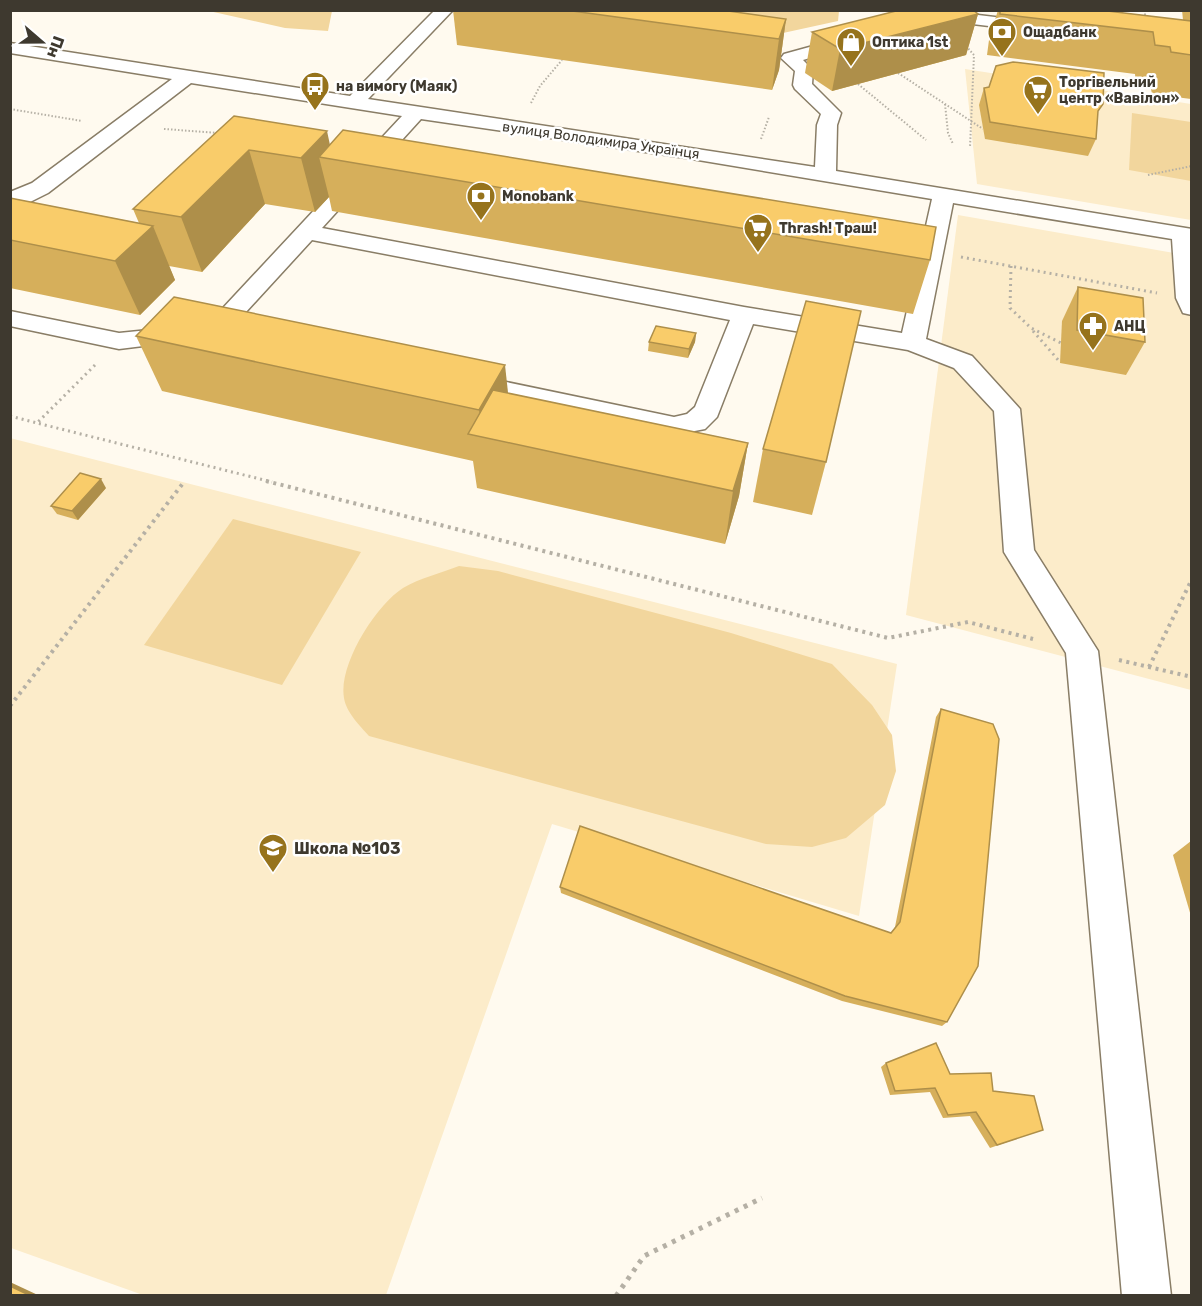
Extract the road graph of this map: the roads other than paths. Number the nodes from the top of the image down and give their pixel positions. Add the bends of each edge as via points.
1 (445, 10) edge
2 (917, 21) edge
3 (1053, 29) edge
4 (874, 34) edge
5 (10, 48) edge
6 (188, 76) junction
7 (354, 103) junction
8 (416, 113) junction
9 (825, 176) junction
10 (943, 197) junction
11 (10, 199) edge
12 (306, 232) junction
13 (1187, 236) edge
14 (1190, 303) edge
15 (744, 315) junction
16 (10, 318) edge
17 (215, 331) junction
18 (248, 338) edge
19 (913, 343) junction
20 (442, 378) edge
21 (1147, 1296) edge

1 - 7 street
2 - 3 street via 939,15
4 - 9 street via 784,58 804,70 802,85 831,113
5 - 6 street, вулиця Володимира Українця
6 - 7 street, вулиця Володимира Українця
6 - 11 street via 40,188
7 - 8 street, вулиця Володимира Українця
8 - 9 street, вулиця Володимира Українця
8 - 12 street
9 - 10 street, вулиця Володимира Українця
10 - 13 street, вулиця Володимира Українця
10 - 19 street
12 - 15 street
12 - 17 street
13 - 14 street
15 - 19 street
15 - 20 street via 707,411 695,422 674,426
16 - 17 street via 119,341
17 - 18 street
19 - 21 street via 963,362 1007,409 1018,552 1082,651

